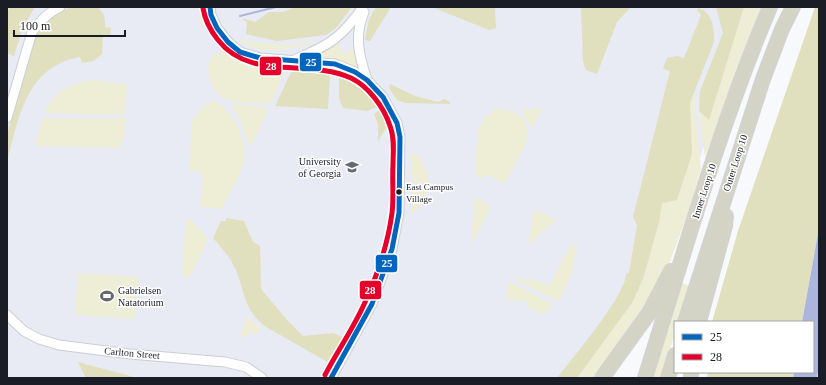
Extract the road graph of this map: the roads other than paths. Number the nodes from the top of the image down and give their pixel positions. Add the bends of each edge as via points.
1 (60, 7) edge
2 (210, 7) edge
3 (364, 7) edge
4 (770, 7) edge
5 (793, 7) edge
6 (293, 60) junction
7 (367, 80) junction
8 (7, 118) edge
9 (726, 190) junction
10 (692, 228) junction
11 (7, 315) edge
12 (685, 321) edge
13 (699, 321) edge
14 (674, 358) edge
15 (333, 375) edge
16 (262, 378) edge
17 (326, 378) edge
18 (602, 378) edge
19 (645, 378) edge
20 (668, 378) edge

1 - 8 street via 40,20 32,32
2 - 6 street via 217,28 240,52 260,58
3 - 6 street via 330,44
3 - 7 street via 358,47
4 - 10 highway, Inner Loop 10 via 751,52
5 - 9 highway, Outer Loop 10 via 763,79
6 - 7 street via 337,65
7 - 15 street via 383,97 397,123 400,137 399,213 392,249 379,290
9 - 12 highway, Outer Loop 10
9 - 13 highway via 725,226
10 - 18 highway via 680,246 650,313
10 - 19 highway, Inner Loop 10
11 - 16 street, Carlton Street via 24,331 54,344 225,362 246,367
14 - 20 highway
15 - 17 street

